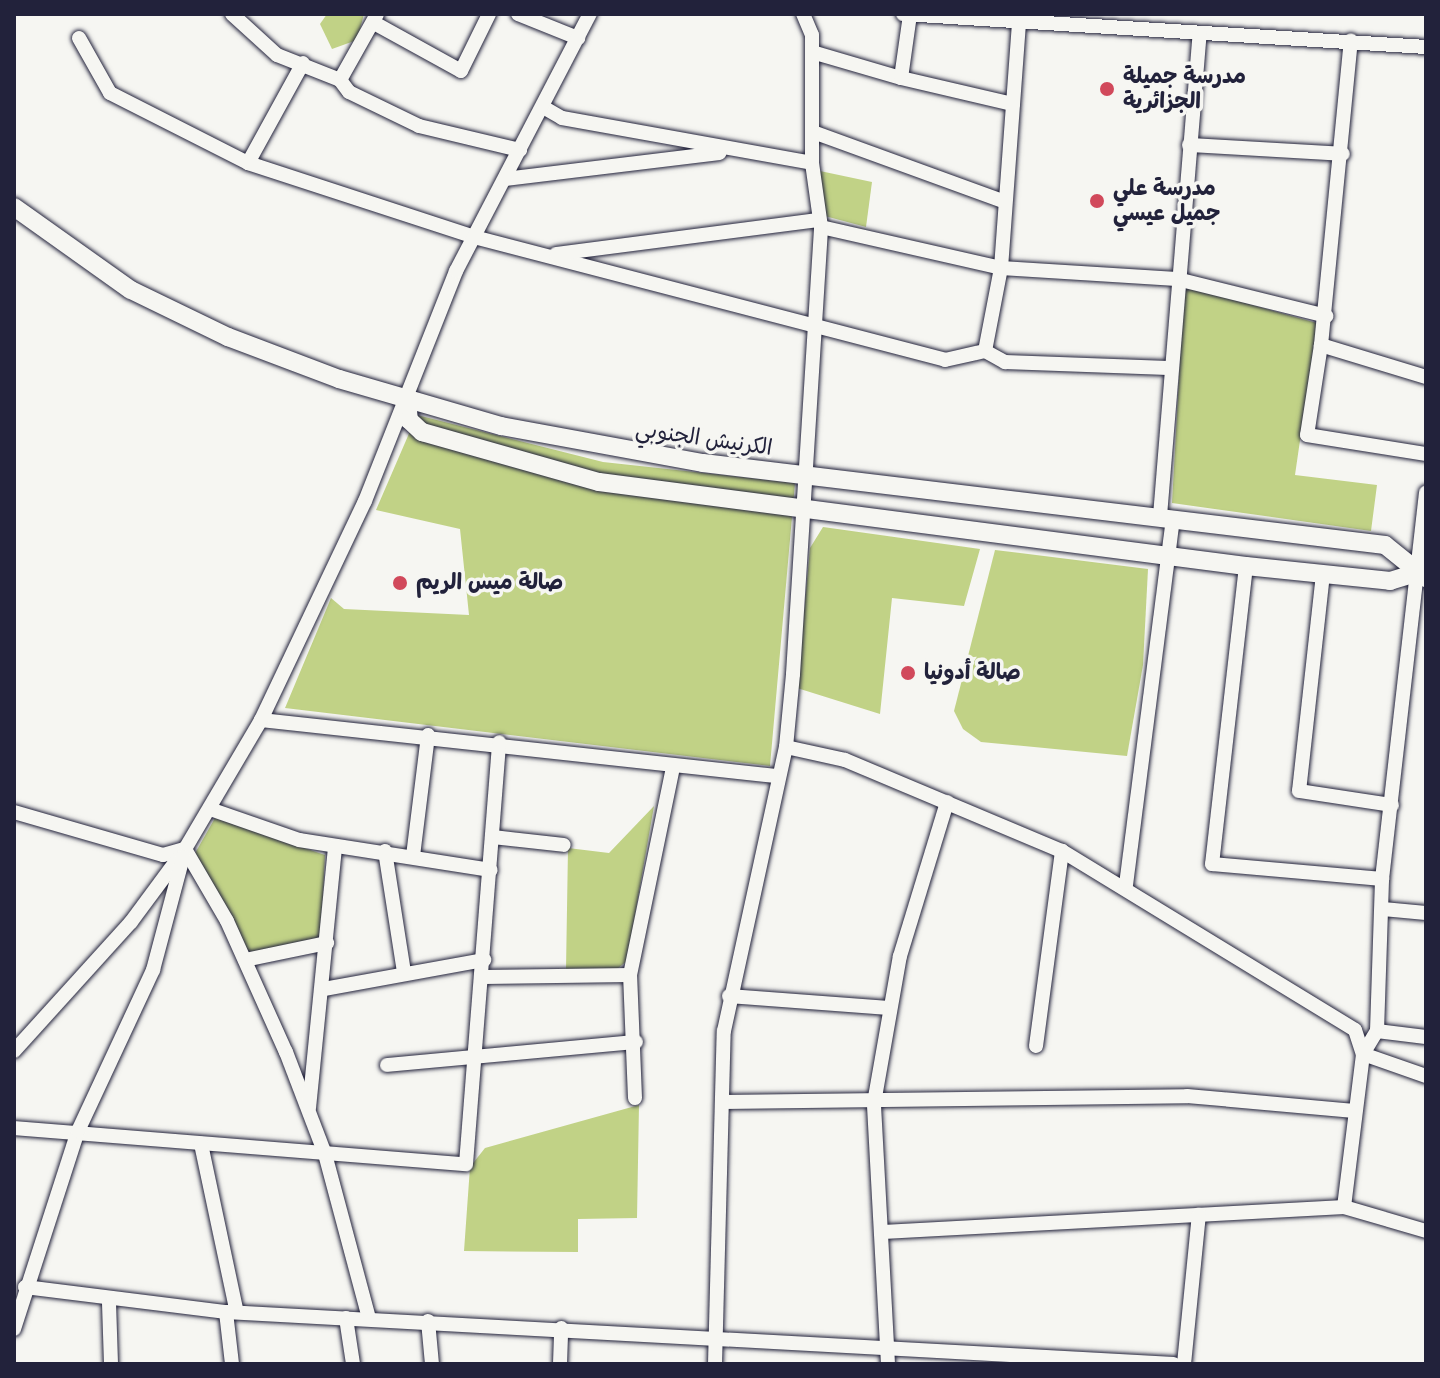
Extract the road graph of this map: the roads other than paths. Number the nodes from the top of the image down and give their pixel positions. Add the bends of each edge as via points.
1 (232, 14) edge
2 (489, 14) edge
3 (518, 14) edge
4 (590, 14) edge
5 (803, 14) edge
6 (903, 14) edge
7 (910, 15) edge
8 (376, 19) edge
9 (1026, 20) edge
10 (1111, 21) edge
11 (1200, 34) junction
12 (79, 38) dead end
13 (578, 38) junction
14 (1351, 40) junction
15 (1426, 47) edge
16 (812, 52) junction
17 (303, 63) junction
18 (901, 78) junction
19 (340, 80) junction
20 (1013, 104) junction
21 (543, 107) junction
22 (813, 132) junction
23 (1189, 145) junction
24 (520, 150) junction
25 (732, 152) junction
26 (1343, 154) junction
27 (248, 163) junction
28 (812, 163) junction
29 (505, 179) junction
30 (1005, 202) junction
31 (14, 207) edge
32 (819, 223) junction
33 (474, 237) junction
34 (539, 254) junction
35 (1001, 268) junction
36 (1177, 279) junction
37 (1326, 316) junction
38 (812, 327) junction
39 (1321, 345) junction
40 (985, 351) junction
41 (1168, 368) junction
42 (1426, 377) edge
43 (407, 399) junction
44 (1426, 454) edge
45 (805, 476) junction
46 (1426, 492) edge
47 (803, 510) junction
48 (1166, 517) junction
49 (1165, 557) junction
50 (1246, 566) junction
51 (1323, 574) junction
52 (1423, 575) edge
53 (261, 720) junction
54 (428, 735) junction
55 (499, 742) junction
56 (786, 747) junction
57 (673, 767) junction
58 (776, 776) junction
59 (947, 802) junction
60 (1392, 805) junction
61 (210, 809) junction
62 (14, 812) edge
63 (493, 837) junction
64 (564, 845) dead end
65 (335, 846) junction
66 (185, 849) junction
67 (385, 851) junction
68 (1062, 851) junction
69 (413, 856) junction
70 (491, 870) junction
71 (1382, 879) junction
72 (1126, 885) junction
73 (1383, 909) junction
74 (1426, 913) edge
75 (327, 943) junction
76 (245, 960) junction
77 (484, 960) junction
78 (404, 973) junction
79 (630, 975) junction
80 (484, 977) junction
81 (324, 989) junction
82 (729, 996) junction
83 (889, 1008) junction
84 (1377, 1031) junction
85 (1426, 1037) edge
86 (636, 1042) junction
87 (1036, 1046) dead end
88 (14, 1051) edge
89 (1363, 1054) junction
90 (473, 1057) junction
91 (387, 1065) dead end
92 (1426, 1076) edge
93 (635, 1098) dead end
94 (723, 1102) junction
95 (874, 1103) junction
96 (308, 1111) junction
97 (1354, 1111) junction
98 (14, 1128) edge
99 (78, 1131) junction
100 (201, 1144) junction
101 (325, 1154) junction
102 (1344, 1207) junction
103 (1199, 1215) junction
104 (1426, 1231) edge
105 (883, 1232) junction
106 (25, 1287) junction
107 (14, 1300) edge
108 (109, 1303) junction
109 (231, 1311) junction
110 (346, 1318) junction
111 (369, 1318) junction
112 (428, 1321) junction
113 (561, 1328) junction
114 (14, 1329) edge
115 (714, 1334) junction
116 (888, 1345) junction
117 (962, 1357) edge
118 (1022, 1359) edge
119 (111, 1364) edge
120 (232, 1364) edge
121 (353, 1364) edge
122 (432, 1364) edge
123 (560, 1364) edge
124 (715, 1364) edge
125 (888, 1364) edge
126 (1174, 1364) edge
127 (1184, 1364) edge

1 - 17 street via 277,55
2 - 8 street via 461,71
3 - 13 street
4 - 13 street
5 - 16 street
6 - 7 street
7 - 9 street
7 - 18 street
8 - 19 street
9 - 10 street
9 - 20 street
10 - 11 street
11 - 14 street
11 - 23 street
12 - 27 street via 110,93
13 - 21 street
14 - 15 street
14 - 26 street
16 - 18 street
16 - 22 street
17 - 19 street
17 - 27 street
18 - 20 street
19 - 24 street via 349,92 419,126
20 - 30 street
21 - 24 street
21 - 25 street via 562,118
22 - 28 street
22 - 30 street
23 - 26 street
23 - 36 street
24 - 29 street
25 - 28 street
25 - 29 street
26 - 37 street
27 - 33 street
28 - 32 street
29 - 33 street
30 - 35 street
31 - 43 main road, الكرنيش الجنوبي via 144,297 228,337
32 - 34 street
32 - 35 street
32 - 38 street
33 - 34 street
33 - 43 street
34 - 38 street
35 - 36 street
35 - 40 street
36 - 37 street
36 - 41 street
37 - 39 street
38 - 40 street via 945,360
38 - 45 street
39 - 42 street
39 - 44 street via 1307,435
40 - 41 street via 1005,362
41 - 48 street
43 - 45 main road, الكرنيش الجنوبي via 603,450
43 - 47 main road via 415,429 485,456 599,482
43 - 53 street
45 - 47 street
45 - 48 main road, الكرنيش الجنوبي
46 - 52 street
47 - 49 main road
47 - 56 street
48 - 49 street
48 - 52 main road, الكرنيش الجنوبي via 1385,545
49 - 50 main road
49 - 72 street
50 - 51 main road
50 - 71 street via 1212,864
51 - 52 main road via 1390,581
51 - 60 street via 1299,791
52 - 60 street
53 - 54 street
53 - 61 street
54 - 55 street
54 - 69 street
55 - 57 street
55 - 63 street
56 - 58 street
56 - 59 street via 845,760
57 - 58 street
57 - 79 street
58 - 82 street
59 - 68 street
59 - 83 street
60 - 71 street
61 - 65 street
61 - 66 street
62 - 66 street via 163,855
63 - 64 street
63 - 70 street
65 - 67 street
65 - 75 street
66 - 76 street
66 - 88 street via 131,922
66 - 99 street via 153,970
67 - 69 street
67 - 78 street
68 - 72 street
68 - 87 street
69 - 70 street
70 - 77 street
71 - 73 street
72 - 89 street via 1355,1030
73 - 74 street
73 - 84 street
75 - 76 street
75 - 81 street
76 - 96 street
77 - 78 street
77 - 80 street
78 - 81 street
79 - 80 street
79 - 86 street
80 - 90 street
81 - 96 street
82 - 83 street
82 - 94 street
83 - 95 street
84 - 85 street
84 - 89 street
86 - 90 street
86 - 93 street
89 - 92 street
89 - 97 street
90 - 91 street
90 - 101 street via 466,1164
94 - 95 street
94 - 115 street
95 - 97 street via 1187,1096
95 - 105 street
96 - 101 street
97 - 102 street
98 - 99 street
99 - 100 street
99 - 106 street
100 - 101 street
100 - 109 street
101 - 111 street
102 - 103 street
102 - 104 street
103 - 105 street
103 - 127 street
105 - 116 street
106 - 107 street
106 - 108 street
106 - 114 street
108 - 109 street
108 - 119 street
109 - 110 street
109 - 120 street
110 - 111 street
110 - 121 street
111 - 112 street
112 - 113 street
112 - 122 street
113 - 115 street
113 - 123 street
115 - 116 street
115 - 124 street
116 - 117 street
116 - 125 street
117 - 118 street
118 - 126 street

